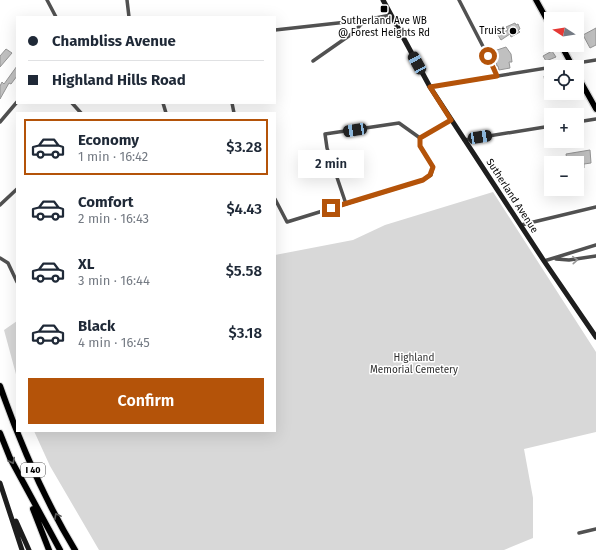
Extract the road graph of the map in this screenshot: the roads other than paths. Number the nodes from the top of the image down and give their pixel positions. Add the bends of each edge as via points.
1 (47, 0) edge
2 (127, 0) edge
3 (383, 0) edge
4 (459, 0) edge
5 (536, 0) edge
6 (544, 14) edge
7 (391, 15) junction
8 (55, 16) edge
9 (129, 16) edge
10 (365, 20) junction
11 (276, 30) edge
12 (596, 60) edge
13 (313, 61) dead end
14 (584, 62) edge
15 (544, 69) edge
16 (497, 76) junction
17 (430, 87) junction
18 (584, 88) edge
19 (16, 103) edge
20 (73, 104) edge
21 (596, 109) edge
22 (80, 112) edge
23 (596, 119) edge
24 (451, 120) junction
25 (584, 121) edge
26 (0, 122) edge
27 (544, 127) edge
28 (420, 138) junction
29 (464, 140) junction
30 (16, 190) edge
31 (276, 200) edge
32 (346, 204) junction
33 (0, 205) edge
34 (596, 207) edge
35 (521, 225) junction
36 (596, 245) edge
37 (596, 256) edge
38 (0, 258) edge
39 (553, 258) junction
40 (544, 261) junction
41 (16, 280) edge
42 (596, 337) edge
43 (0, 386) edge
44 (16, 430) edge
45 (17, 432) edge
46 (0, 433) edge
47 (0, 483) edge
48 (26, 488) junction
49 (9, 508) junction
50 (596, 529) edge
51 (579, 533) dead end
52 (22, 550) edge
53 (29, 550) edge
54 (49, 550) edge
55 (60, 550) edge
56 (75, 550) edge

1 - 8 street
2 - 9 street
3 - 7 street, Sutherland Avenue
4 - 16 street
5 - 6 main road
7 - 10 street
7 - 17 street, Sutherland Avenue
10 - 11 street
10 - 13 street via 353,33
12 - 14 street
15 - 16 street
16 - 17 street
17 - 24 street, Sutherland Avenue
18 - 21 main road
19 - 26 street
20 - 22 street
23 - 25 street
24 - 28 street
24 - 29 street, Sutherland Avenue
27 - 29 street
28 - 32 street via 420,146 433,167 430,175 398,189
28 - 32 street via 399,123 325,134 327,148
29 - 35 street, Sutherland Avenue
30 - 33 street
31 - 32 street via 287,222
34 - 35 street
35 - 40 street, Sutherland Avenue
36 - 39 street
39 -> 37 street via 569,260
38 - 41 street via 8,263
39 - 40 street
40 - 42 street, Sutherland Avenue
44 -> 43 highway, I 40
56 -> 45 highway, I 40 via 35,474
46 -> 48 highway, I 40
47 - 49 street
48 - 54 highway
48 - 55 highway, I 40
49 - 52 street
49 - 53 street
50 - 51 street

